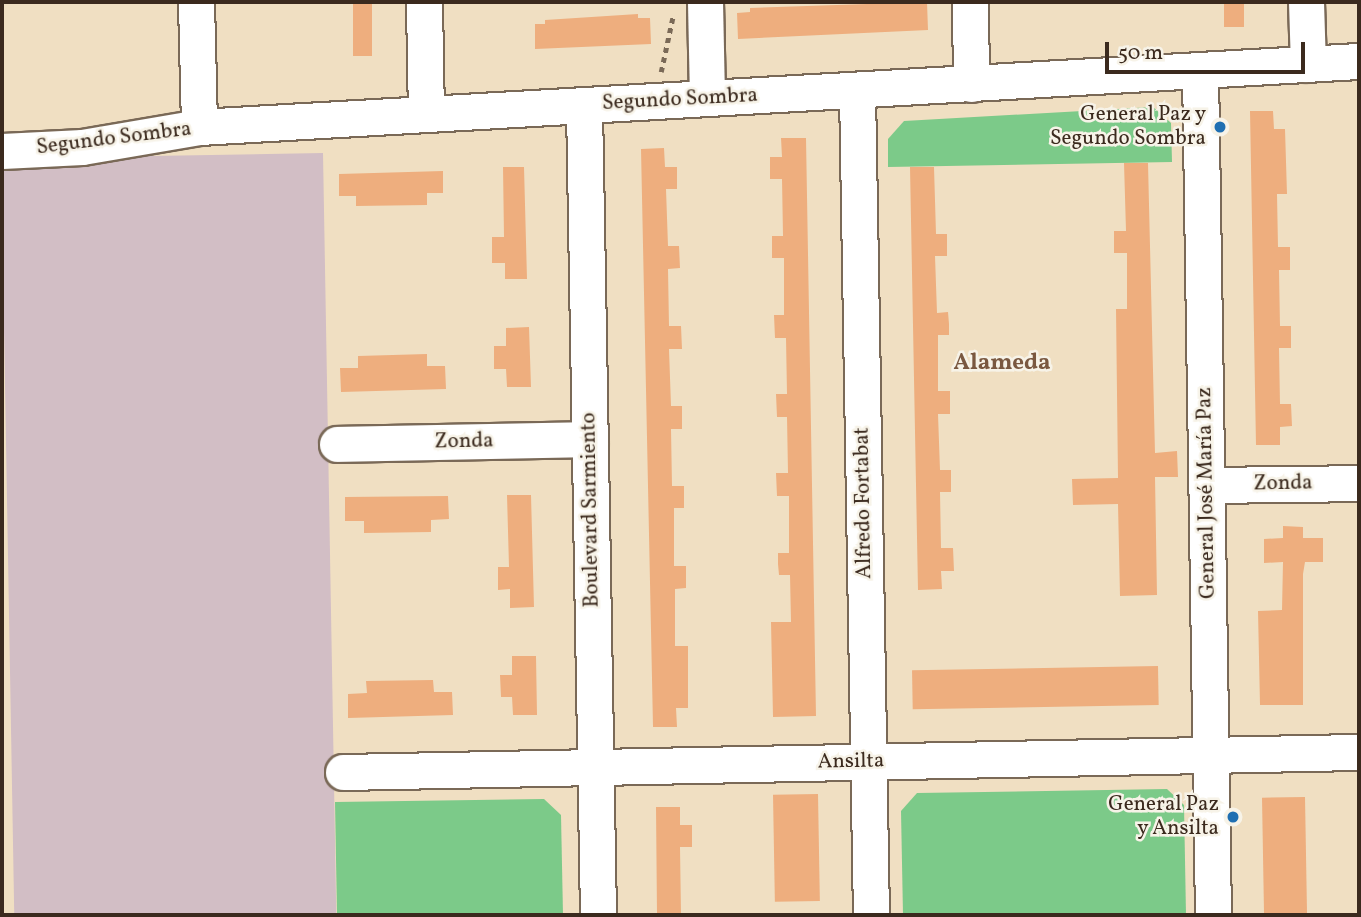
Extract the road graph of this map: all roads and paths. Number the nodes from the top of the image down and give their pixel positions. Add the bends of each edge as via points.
1 (197, 2) edge
2 (424, 2) edge
3 (970, 2) edge
4 (1306, 2) edge
5 (690, 3) edge
6 (1359, 61) edge
7 (1308, 64) junction
8 (1200, 70) junction
9 (971, 84) junction
10 (857, 90) junction
11 (707, 99) junction
12 (662, 101) junction
13 (584, 106) junction
14 (426, 114) junction
15 (199, 127) junction
16 (2, 151) edge
17 (590, 439) junction
18 (337, 444) dead end
19 (1359, 483) edge
20 (1206, 485) junction
21 (1359, 752) edge
22 (1211, 755) junction
23 (869, 762) junction
24 (596, 767) junction
25 (343, 772) dead end
26 (598, 915) edge
27 (871, 915) edge
28 (1213, 915) edge

1 - 15 street
2 - 14 street
3 - 9 street
4 - 7 street
5 - 11 street
5 - 12 path via 662,72
6 - 7 street, Segundo Sombra
7 - 8 street, Segundo Sombra
8 - 9 street, Segundo Sombra
8 - 20 street, General José María Paz
9 - 10 street, Segundo Sombra
10 - 11 street, Segundo Sombra
10 - 23 street, Alfredo Fortabat
11 - 12 street, Segundo Sombra
12 - 13 street, Segundo Sombra
13 - 14 street, Segundo Sombra
13 - 17 street, Boulevard Sarmiento
14 - 15 street, Segundo Sombra
15 - 16 street, Segundo Sombra via 82,147
17 - 18 street, Zonda
17 - 24 street, Boulevard Sarmiento
19 - 20 street, Zonda
20 - 22 street, General José María Paz
21 - 22 street, Ansilta
22 - 23 street, Ansilta
22 - 28 street, General José María Paz
23 - 24 street, Ansilta
23 - 27 street, Alfredo Fortabat
24 - 25 street, Ansilta
24 - 26 street, Boulevard Sarmiento

